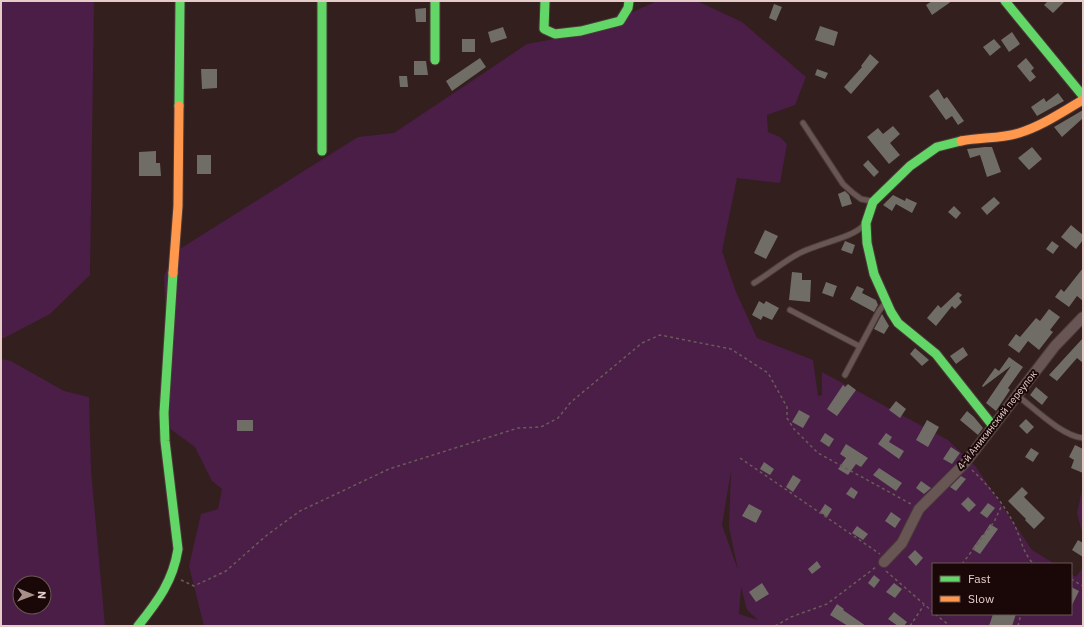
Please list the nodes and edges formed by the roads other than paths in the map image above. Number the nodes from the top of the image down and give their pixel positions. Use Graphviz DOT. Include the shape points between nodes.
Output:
graph roads {
  1 [pos="180,1"];
  2 [pos="322,1"];
  3 [pos="435,1"];
  4 [pos="545,1"];
  5 [pos="629,1"];
  6 [pos="1006,1"];
  7 [pos="435,60"];
  8 [pos="1083,96"];
  9 [pos="1083,100"];
  10 [pos="803,123"];
  11 [pos="322,151"];
  12 [pos="873,202"];
  13 [pos="866,223"];
  14 [pos="754,283"];
  15 [pos="886,302"];
  16 [pos="790,310"];
  17 [pos="1083,317"];
  18 [pos="859,346"];
  19 [pos="845,375"];
  20 [pos="1018,396"];
  21 [pos="993,426"];
  22 [pos="1083,438"];
  23 [pos="884,562"];
  24 [pos="138,626"];
  1 -- 24 [label="street" via="178,206 164,413 178,549 177,564 161,598"];
  2 -- 11 [label="street"];
  3 -- 7 [label="street"];
  4 -- 5 [label="street" via="544,29 555,34 581,31 620,21"];
  6 -- 8 [label="street"];
  9 -- 12 [label="street" via="1038,126 1019,133 971,139 936,147 910,166"];
  10 -- 12 [label="lane" via="844,184 861,199"];
  12 -- 13 [label="street"];
  13 -- 14 [label="lane" via="854,233 798,254"];
  13 -- 15 [label="street" via="867,243 874,274"];
  15 -- 18 [label="lane"];
  15 -- 21 [label="street" via="898,323 936,354"];
  16 -- 18 [label="lane"];
  17 -- 20 [label="street, 4-й Аникинский переулок" via="1055,346"];
  18 -- 19 [label="lane"];
  20 -- 21 [label="street, 4-й Аникинский переулок"];
  20 -- 22 [label="lane" via="1062,430"];
  21 -- 23 [label="street, 4-й Аникинский переулок" via="965,463 919,509 902,542"];
}
